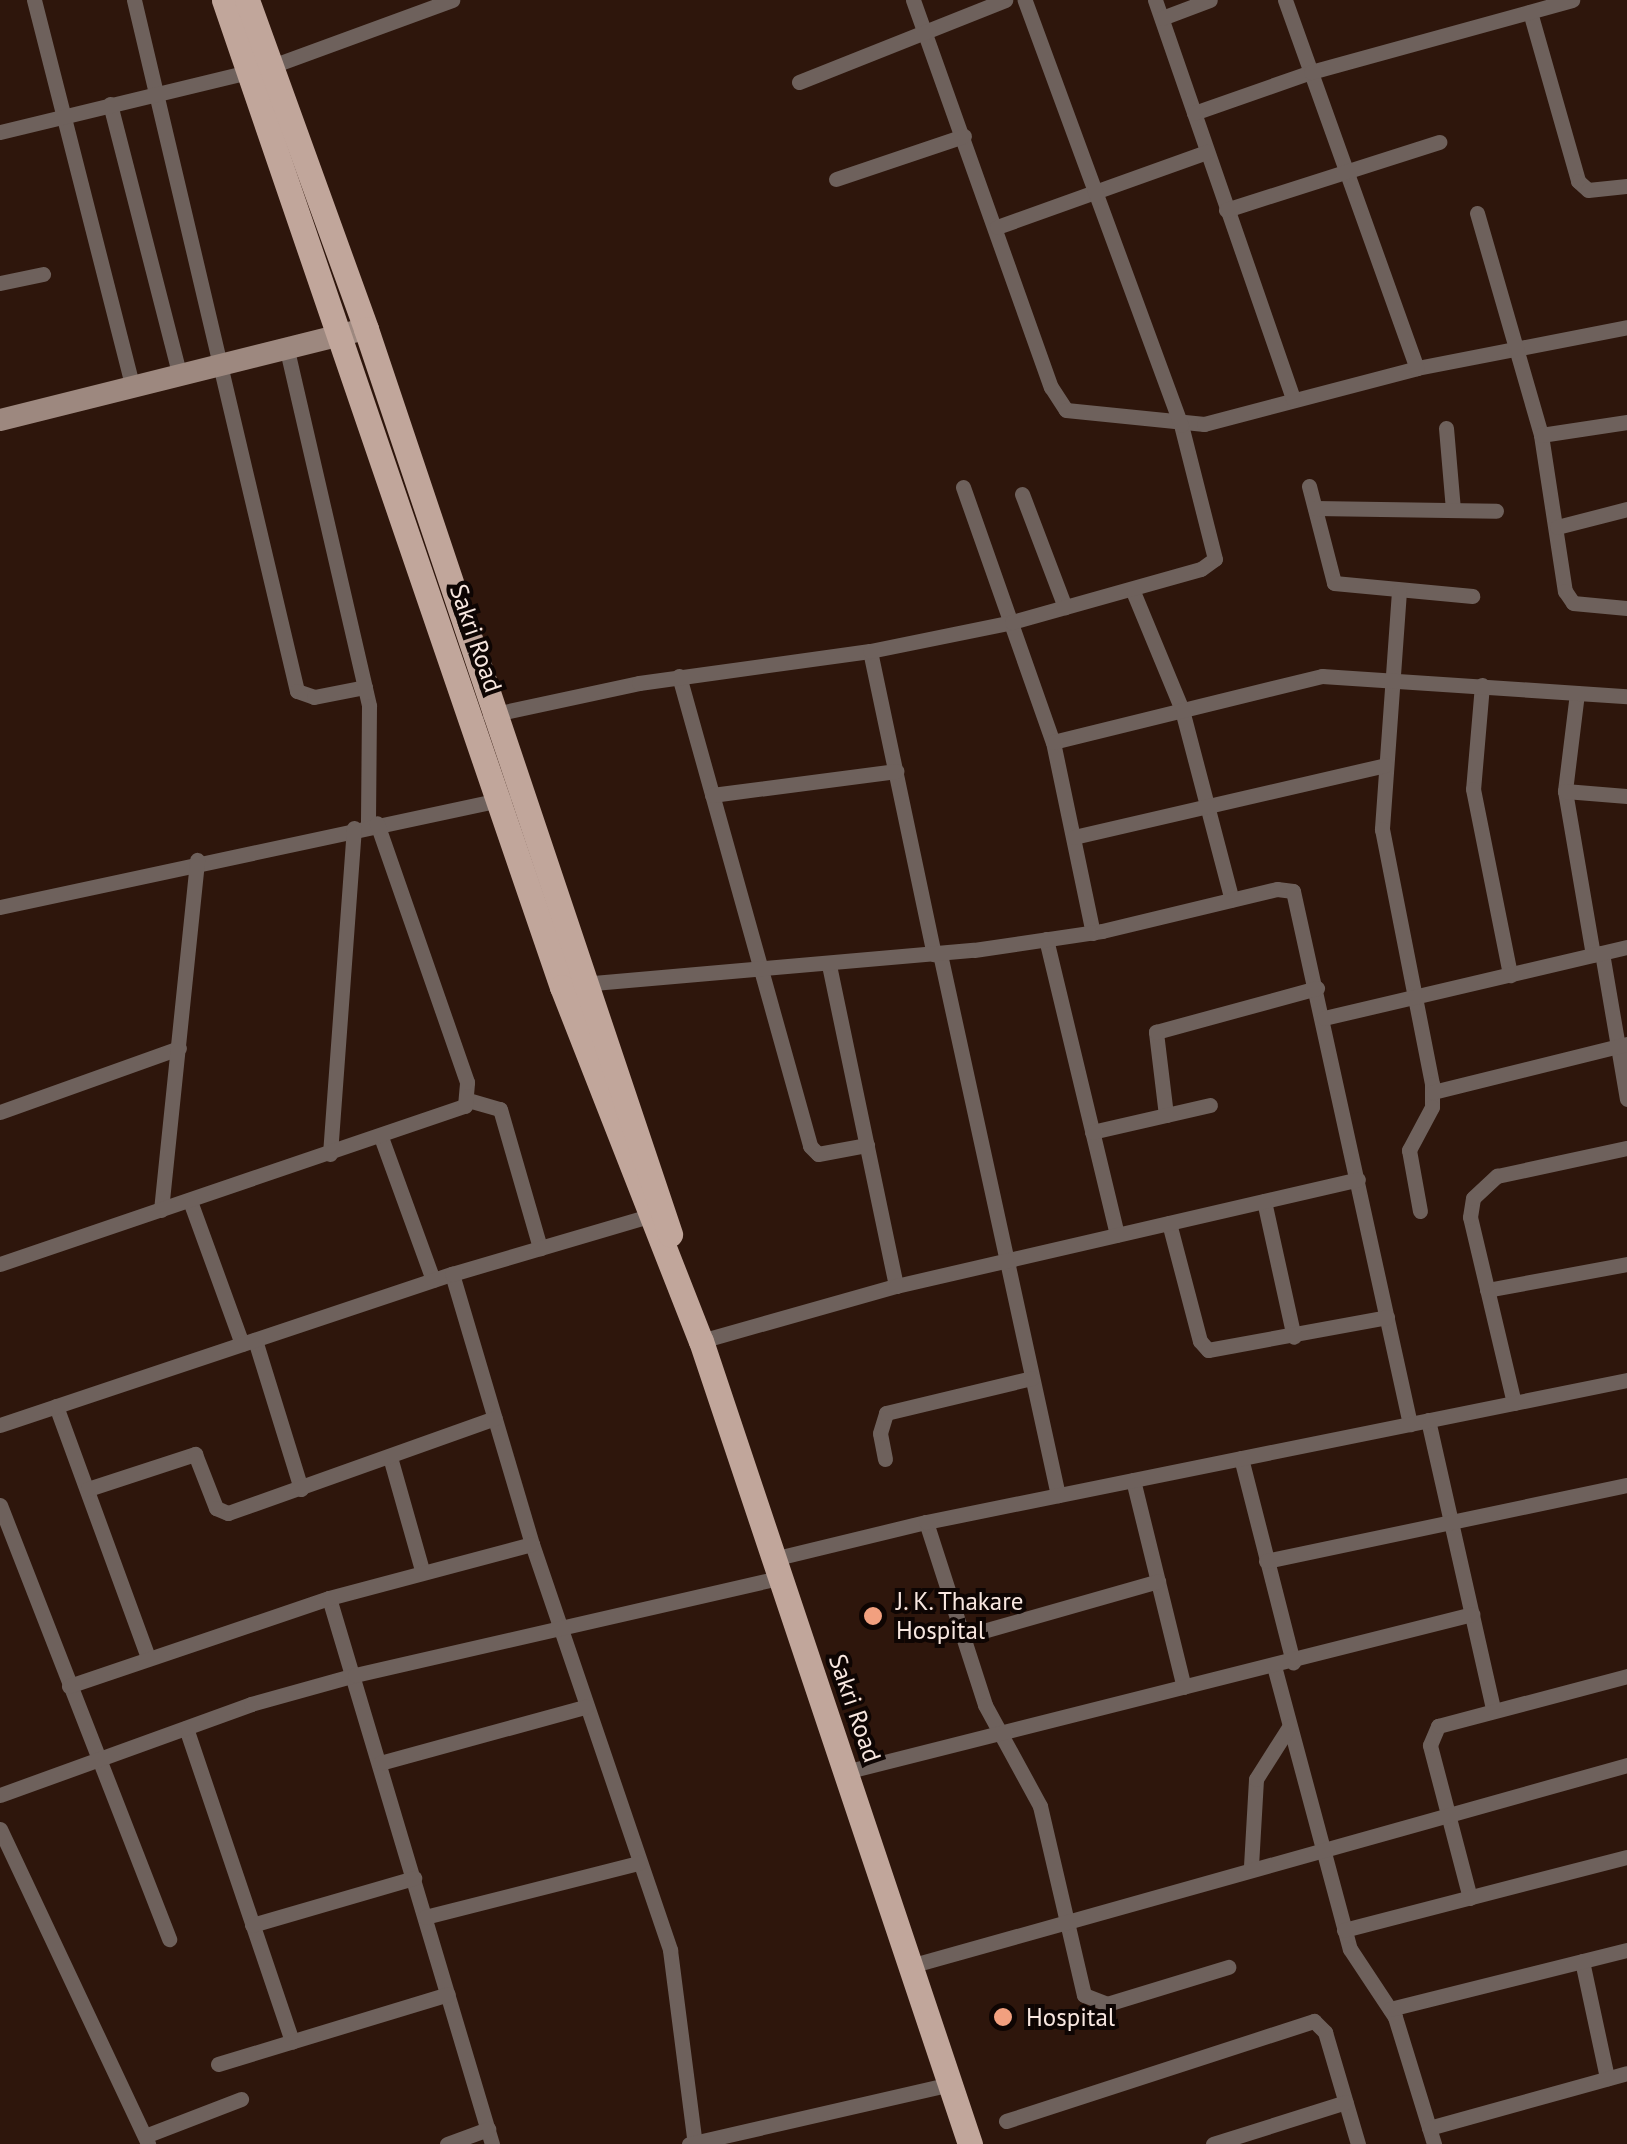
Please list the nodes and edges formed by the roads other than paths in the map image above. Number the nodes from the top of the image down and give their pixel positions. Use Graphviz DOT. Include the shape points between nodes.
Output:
graph roads {
  1 [pos="34,0"];
  2 [pos="134,0"];
  3 [pos="224,0"];
  4 [pos="247,0"];
  5 [pos="452,0"];
  6 [pos="913,0"];
  7 [pos="1005,0"];
  8 [pos="1025,0"];
  9 [pos="1155,0"];
  10 [pos="1210,0"];
  11 [pos="1286,0"];
  12 [pos="1572,0"];
  13 [pos="426,5"];
  14 [pos="1530,12"];
  15 [pos="1162,18"];
  16 [pos="926,29"];
  17 [pos="260,68"];
  18 [pos="1311,72"];
  19 [pos="799,82"];
  20 [pos="158,93"];
  21 [pos="110,104"];
  22 [pos="1194,113"];
  23 [pos="61,116"];
  24 [pos="0,132"];
  25 [pos="964,136"];
  26 [pos="1439,142"];
  27 [pos="1207,152"];
  28 [pos="1345,171"];
  29 [pos="836,179"];
  30 [pos="1627,186"];
  31 [pos="1096,194"];
  32 [pos="1226,210"];
  33 [pos="1478,213"];
  34 [pos="997,227"];
  35 [pos="43,274"];
  36 [pos="0,283"];
  37 [pos="1627,327"];
  38 [pos="366,329"];
  39 [pos="340,336"];
  40 [pos="1514,349"];
  41 [pos="287,350"];
  42 [pos="225,366"];
  43 [pos="1417,368"];
  44 [pos="180,376"];
  45 [pos="133,388"];
  46 [pos="1293,400"];
  47 [pos="0,420"];
  48 [pos="1627,422"];
  49 [pos="1182,425"];
  50 [pos="1446,428"];
  51 [pos="1541,435"];
  52 [pos="1309,486"];
  53 [pos="963,487"];
  54 [pos="1022,494"];
  55 [pos="1315,508"];
  56 [pos="1452,510"];
  57 [pos="1496,510"];
  58 [pos="1627,510"];
  59 [pos="1557,527"];
  60 [pos="1132,589"];
  61 [pos="1400,591"];
  62 [pos="1472,596"];
  63 [pos="1065,608"];
  64 [pos="1627,608"];
  65 [pos="1012,622"];
  66 [pos="870,651"];
  67 [pos="679,676"];
  68 [pos="1395,679"];
  69 [pos="1482,686"];
  70 [pos="366,687"];
  71 [pos="1577,693"];
  72 [pos="1627,696"];
  73 [pos="1182,710"];
  74 [pos="483,716"];
  75 [pos="1053,742"];
  76 [pos="1384,765"];
  77 [pos="896,770"];
  78 [pos="1565,790"];
  79 [pos="712,795"];
  80 [pos="1627,796"];
  81 [pos="511,798"];
  82 [pos="1208,809"];
  83 [pos="367,825"];
  84 [pos="1074,837"];
  85 [pos="197,860"];
  86 [pos="1232,900"];
  87 [pos="0,907"];
  88 [pos="1093,932"];
  89 [pos="1046,940"];
  90 [pos="1627,948"];
  91 [pos="937,954"];
  92 [pos="1598,954"];
  93 [pos="829,965"];
  94 [pos="759,970"];
  95 [pos="1510,975"];
  96 [pos="573,985"];
  97 [pos="1318,988"];
  98 [pos="1414,997"];
  99 [pos="1324,1018"];
  100 [pos="1622,1045"];
  101 [pos="179,1048"];
  102 [pos="1433,1092"];
  103 [pos="1627,1099"];
  104 [pos="468,1100"];
  105 [pos="1210,1106"];
  106 [pos="0,1112"];
  107 [pos="1166,1116"];
  108 [pos="1092,1132"];
  109 [pos="382,1137"];
  110 [pos="866,1145"];
  111 [pos="1627,1148"];
  112 [pos="330,1154"];
  113 [pos="1358,1179"];
  114 [pos="190,1200"];
  115 [pos="1264,1201"];
  116 [pos="162,1210"];
  117 [pos="1420,1211"];
  118 [pos="649,1216"];
  119 [pos="1169,1223"];
  120 [pos="1117,1235"];
  121 [pos="540,1248"];
  122 [pos="1006,1260"];
  123 [pos="0,1264"];
  124 [pos="1627,1264"];
  125 [pos="452,1274"];
  126 [pos="433,1280"];
  127 [pos="896,1286"];
  128 [pos="683,1290"];
  129 [pos="1487,1290"];
  130 [pos="1387,1317"];
  131 [pos="1294,1337"];
  132 [pos="701,1341"];
  133 [pos="249,1342"];
  134 [pos="1032,1378"];
  135 [pos="1627,1380"];
  136 [pos="1514,1403"];
  137 [pos="56,1406"];
  138 [pos="495,1418"];
  139 [pos="1428,1420"];
  140 [pos="1410,1424"];
  141 [pos="0,1425"];
  142 [pos="390,1456"];
  143 [pos="1241,1458"];
  144 [pos="885,1460"];
  145 [pos="1133,1480"];
  146 [pos="1627,1486"];
  147 [pos="88,1488"];
  148 [pos="301,1489"];
  149 [pos="1058,1495"];
  150 [pos="0,1505"];
  151 [pos="926,1522"];
  152 [pos="1452,1525"];
  153 [pos="532,1544"];
  154 [pos="1266,1561"];
  155 [pos="776,1568"];
  156 [pos="422,1570"];
  157 [pos="1158,1580"];
  158 [pos="328,1598"];
  159 [pos="1472,1614"];
  160 [pos="559,1625"];
  161 [pos="962,1637"];
  162 [pos="148,1658"];
  163 [pos="1293,1662"];
  164 [pos="1274,1666"];
  165 [pos="354,1674"];
  166 [pos="1627,1678"];
  167 [pos="69,1686"];
  168 [pos="1184,1687"];
  169 [pos="585,1707"];
  170 [pos="1493,1709"];
  171 [pos="1289,1727"];
  172 [pos="186,1728"];
  173 [pos="998,1730"];
  174 [pos="96,1760"];
  175 [pos="380,1763"];
  176 [pos="1627,1765"];
  177 [pos="844,1772"];
  178 [pos="0,1794"];
  179 [pos="1448,1812"];
  180 [pos="0,1829"];
  181 [pos="1320,1846"];
  182 [pos="1627,1857"];
  183 [pos="639,1863"];
  184 [pos="1251,1866"];
  185 [pos="414,1878"];
  186 [pos="1470,1898"];
  187 [pos="426,1917"];
  188 [pos="1068,1919"];
  189 [pos="252,1925"];
  190 [pos="1344,1930"];
  191 [pos="170,1939"];
  192 [pos="1627,1950"];
  193 [pos="1582,1961"];
  194 [pos="910,1966"];
  195 [pos="1228,1967"];
  196 [pos="448,1994"];
  197 [pos="1390,2009"];
  198 [pos="292,2042"];
  199 [pos="218,2064"];
  200 [pos="1627,2073"];
  201 [pos="1608,2078"];
  202 [pos="950,2084"];
  203 [pos="241,2099"];
  204 [pos="1346,2102"];
  205 [pos="1006,2121"];
  206 [pos="762,2127"];
  207 [pos="490,2136"];
  208 [pos="1431,2136"];
  209 [pos="147,2140"];
  210 [pos="448,2144"];
  211 [pos="693,2144"];
  212 [pos="769,2144"];
  213 [pos="970,2144"];
  214 [pos="1212,2144"];
  215 [pos="1358,2144"];
  1 -- 23 [label="street"];
  2 -- 20 [label="street"];
  3 -- 17 [label="main road, Sakri Road"];
  4 -- 17 [label="main road, Sakri Road"];
  5 -- 13 [label="street"];
  6 -- 16 [label="street"];
  7 -- 16 [label="street"];
  8 -- 31 [label="street"];
  9 -- 15 [label="street"];
  10 -- 15 [label="street"];
  11 -- 18 [label="street"];
  12 -- 14 [label="street"];
  13 -- 17 [label="street"];
  14 -- 18 [label="street"];
  14 -- 30 [label="street" via="1578,182 1588,190"];
  15 -- 22 [label="street"];
  16 -- 19 [label="street"];
  16 -- 25 [label="street"];
  17 -- 20 [label="street"];
  17 -- 38 [label="main road, Sakri Road"];
  17 -- 39 [label="main road, Sakri Road"];
  18 -- 22 [label="street"];
  18 -- 28 [label="street"];
  20 -- 21 [label="street"];
  20 -- 42 [label="street"];
  21 -- 23 [label="street"];
  21 -- 44 [label="street"];
  22 -- 27 [label="street"];
  23 -- 24 [label="street"];
  23 -- 45 [label="street"];
  25 -- 29 [label="street"];
  25 -- 34 [label="street"];
  26 -- 28 [label="street"];
  27 -- 31 [label="street"];
  27 -- 32 [label="street"];
  28 -- 32 [label="street"];
  28 -- 43 [label="street"];
  31 -- 34 [label="street"];
  31 -- 49 [label="street"];
  32 -- 46 [label="street"];
  33 -- 40 [label="street"];
  34 -- 49 [label="street" via="1060,404 1088,417"];
  35 -- 36 [label="street"];
  37 -- 40 [label="street"];
  38 -- 39 [label="street"];
  38 -- 74 [label="main road, Sakri Road"];
  39 -- 41 [label="street"];
  39 -- 74 [label="main road, Sakri Road"];
  40 -- 43 [label="street"];
  40 -- 51 [label="street"];
  41 -- 42 [label="street"];
  41 -- 70 [label="street"];
  42 -- 44 [label="street"];
  42 -- 70 [label="street" via="297,691 314,697"];
  43 -- 46 [label="street"];
  44 -- 45 [label="street"];
  45 -- 47 [label="street"];
  46 -- 49 [label="street"];
  48 -- 51 [label="street"];
  49 -- 60 [label="street" via="1215,559"];
  50 -- 56 [label="street"];
  51 -- 59 [label="street"];
  52 -- 55 [label="street"];
  53 -- 65 [label="street"];
  54 -- 63 [label="street"];
  55 -- 56 [label="street"];
  55 -- 61 [label="street" via="1334,583"];
  56 -- 57 [label="street"];
  58 -- 59 [label="street"];
  59 -- 64 [label="street" via="1568,598"];
  60 -- 63 [label="street"];
  60 -- 73 [label="street"];
  61 -- 62 [label="street"];
  61 -- 68 [label="street"];
  63 -- 65 [label="street"];
  65 -- 66 [label="street"];
  65 -- 75 [label="street"];
  66 -- 67 [label="street"];
  66 -- 77 [label="street"];
  67 -- 74 [label="street"];
  67 -- 79 [label="street"];
  68 -- 69 [label="street"];
  68 -- 73 [label="street" via="1322,676"];
  68 -- 76 [label="street"];
  69 -- 71 [label="street"];
  69 -- 95 [label="street" via="1473,789"];
  70 -- 83 [label="street" via="373,747"];
  71 -- 72 [label="street"];
  71 -- 78 [label="street"];
  73 -- 75 [label="street"];
  73 -- 82 [label="street"];
  74 -- 81 [label="main road, Sakri Road"];
  75 -- 84 [label="street"];
  76 -- 82 [label="street"];
  76 -- 98 [label="street" via="1382,829"];
  77 -- 79 [label="street"];
  77 -- 91 [label="street"];
  78 -- 80 [label="street"];
  78 -- 92 [label="street"];
  79 -- 94 [label="street"];
  81 -- 83 [label="street"];
  81 -- 96 [label="main road, Sakri Road"];
  82 -- 84 [label="street"];
  82 -- 86 [label="street"];
  83 -- 85 [label="street"];
  83 -- 104 [label="street"];
  83 -- 112 [label="street"];
  84 -- 88 [label="street"];
  85 -- 87 [label="street"];
  85 -- 101 [label="street"];
  86 -- 88 [label="street"];
  86 -- 97 [label="street" via="1293,891"];
  88 -- 89 [label="street"];
  89 -- 91 [label="street"];
  89 -- 108 [label="street"];
  90 -- 92 [label="street"];
  91 -- 93 [label="street"];
  91 -- 122 [label="street"];
  92 -- 95 [label="street"];
  92 -- 100 [label="street"];
  93 -- 94 [label="street"];
  93 -- 110 [label="street"];
  94 -- 96 [label="street"];
  94 -- 110 [label="street" via="810,1146 818,1154"];
  95 -- 98 [label="street"];
  96 -- 118 [label="main road, Sakri Road"];
  96 -- 128 [label="main road, Sakri Road" via="657,1183"];
  97 -- 99 [label="street"];
  97 -- 107 [label="street" via="1156,1032"];
  98 -- 99 [label="street"];
  98 -- 102 [label="street"];
  99 -- 113 [label="street"];
  100 -- 102 [label="street"];
  100 -- 103 [label="street"];
  101 -- 106 [label="street"];
  101 -- 116 [label="street"];
  102 -- 117 [label="street" via="1409,1150"];
  104 -- 109 [label="street" via="458,1111"];
  104 -- 121 [label="street" via="500,1109"];
  105 -- 107 [label="street"];
  107 -- 108 [label="street"];
  108 -- 120 [label="street"];
  109 -- 112 [label="street"];
  109 -- 126 [label="street"];
  110 -- 127 [label="street"];
  111 -- 129 [label="street" via="1483,1184 1470,1216"];
  112 -- 114 [label="street"];
  113 -- 115 [label="street"];
  113 -- 130 [label="street"];
  114 -- 116 [label="street"];
  114 -- 133 [label="street"];
  115 -- 119 [label="street"];
  115 -- 131 [label="street"];
  116 -- 123 [label="street"];
  118 -- 121 [label="street"];
  118 -- 128 [label="main road, Sakri Road"];
  119 -- 120 [label="street"];
  119 -- 131 [label="street" via="1200,1342 1208,1350"];
  120 -- 122 [label="street"];
  121 -- 125 [label="street"];
  122 -- 127 [label="street"];
  122 -- 134 [label="street"];
  124 -- 129 [label="street"];
  125 -- 126 [label="street"];
  125 -- 138 [label="street"];
  126 -- 133 [label="street"];
  127 -- 132 [label="street"];
  128 -- 132 [label="main road, Sakri Road"];
  129 -- 136 [label="street"];
  130 -- 131 [label="street"];
  130 -- 140 [label="street"];
  132 -- 155 [label="main road, Sakri Road"];
  133 -- 137 [label="street"];
  133 -- 148 [label="street"];
  134 -- 144 [label="street" via="886,1413 880,1433"];
  134 -- 149 [label="street"];
  135 -- 136 [label="street"];
  136 -- 139 [label="street"];
  137 -- 141 [label="street"];
  137 -- 147 [label="street"];
  138 -- 142 [label="street"];
  138 -- 153 [label="street"];
  139 -- 140 [label="street"];
  139 -- 152 [label="street"];
  140 -- 143 [label="street"];
  142 -- 148 [label="street"];
  142 -- 156 [label="street"];
  143 -- 145 [label="street"];
  143 -- 154 [label="street"];
  145 -- 149 [label="street"];
  145 -- 157 [label="street"];
  146 -- 152 [label="street"];
  147 -- 148 [label="street" via="187,1454 197,1458 220,1512"];
  147 -- 162 [label="street"];
  149 -- 151 [label="street"];
  150 -- 167 [label="street"];
  151 -- 155 [label="street"];
  151 -- 161 [label="street"];
  152 -- 154 [label="street"];
  152 -- 159 [label="street"];
  153 -- 156 [label="street"];
  153 -- 160 [label="street"];
  154 -- 163 [label="street"];
  155 -- 160 [label="street"];
  155 -- 177 [label="main road, Sakri Road"];
  156 -- 158 [label="street"];
  157 -- 161 [label="street"];
  157 -- 168 [label="street"];
  158 -- 162 [label="street"];
  158 -- 165 [label="street"];
  159 -- 163 [label="street"];
  159 -- 170 [label="street"];
  160 -- 165 [label="street"];
  160 -- 169 [label="street"];
  161 -- 173 [label="street"];
  162 -- 167 [label="street"];
  163 -- 164 [label="street"];
  164 -- 168 [label="street"];
  164 -- 171 [label="street"];
  165 -- 172 [label="street"];
  165 -- 175 [label="street"];
  166 -- 170 [label="street"];
  167 -- 174 [label="street"];
  168 -- 173 [label="street"];
  169 -- 175 [label="street"];
  169 -- 183 [label="street"];
  170 -- 179 [label="street" via="1446,1720 1431,1735"];
  171 -- 181 [label="street"];
  171 -- 184 [label="street" via="1256,1778"];
  172 -- 174 [label="street"];
  172 -- 189 [label="street"];
  173 -- 177 [label="street"];
  173 -- 188 [label="street" via="1034,1786"];
  174 -- 178 [label="street"];
  174 -- 191 [label="street"];
  175 -- 185 [label="street"];
  176 -- 179 [label="street"];
  177 -- 194 [label="main road, Sakri Road"];
  179 -- 181 [label="street"];
  179 -- 186 [label="street"];
  180 -- 209 [label="street"];
  181 -- 184 [label="street"];
  181 -- 190 [label="street"];
  182 -- 186 [label="street"];
  183 -- 187 [label="street"];
  183 -- 211 [label="street" via="675,1971"];
  184 -- 188 [label="street"];
  185 -- 187 [label="street"];
  185 -- 189 [label="street"];
  186 -- 190 [label="street"];
  187 -- 196 [label="street"];
  188 -- 194 [label="street"];
  188 -- 195 [label="street" via="1081,1987 1098,2005"];
  189 -- 198 [label="street"];
  190 -- 197 [label="street" via="1359,1971"];
  192 -- 193 [label="street"];
  193 -- 197 [label="street"];
  193 -- 201 [label="street"];
  194 -- 202 [label="main road, Sakri Road"];
  196 -- 198 [label="street"];
  196 -- 207 [label="street"];
  197 -- 208 [label="street"];
  198 -- 199 [label="street"];
  200 -- 201 [label="street"];
  201 -- 208 [label="street"];
  202 -- 206 [label="street"];
  202 -- 213 [label="main road, Sakri Road"];
  203 -- 209 [label="street"];
  204 -- 205 [label="street" via="1325,2032 1314,2020"];
  204 -- 214 [label="street"];
  204 -- 215 [label="street"];
  206 -- 211 [label="street"];
  206 -- 212 [label="street"];
  207 -- 210 [label="street"];
}
